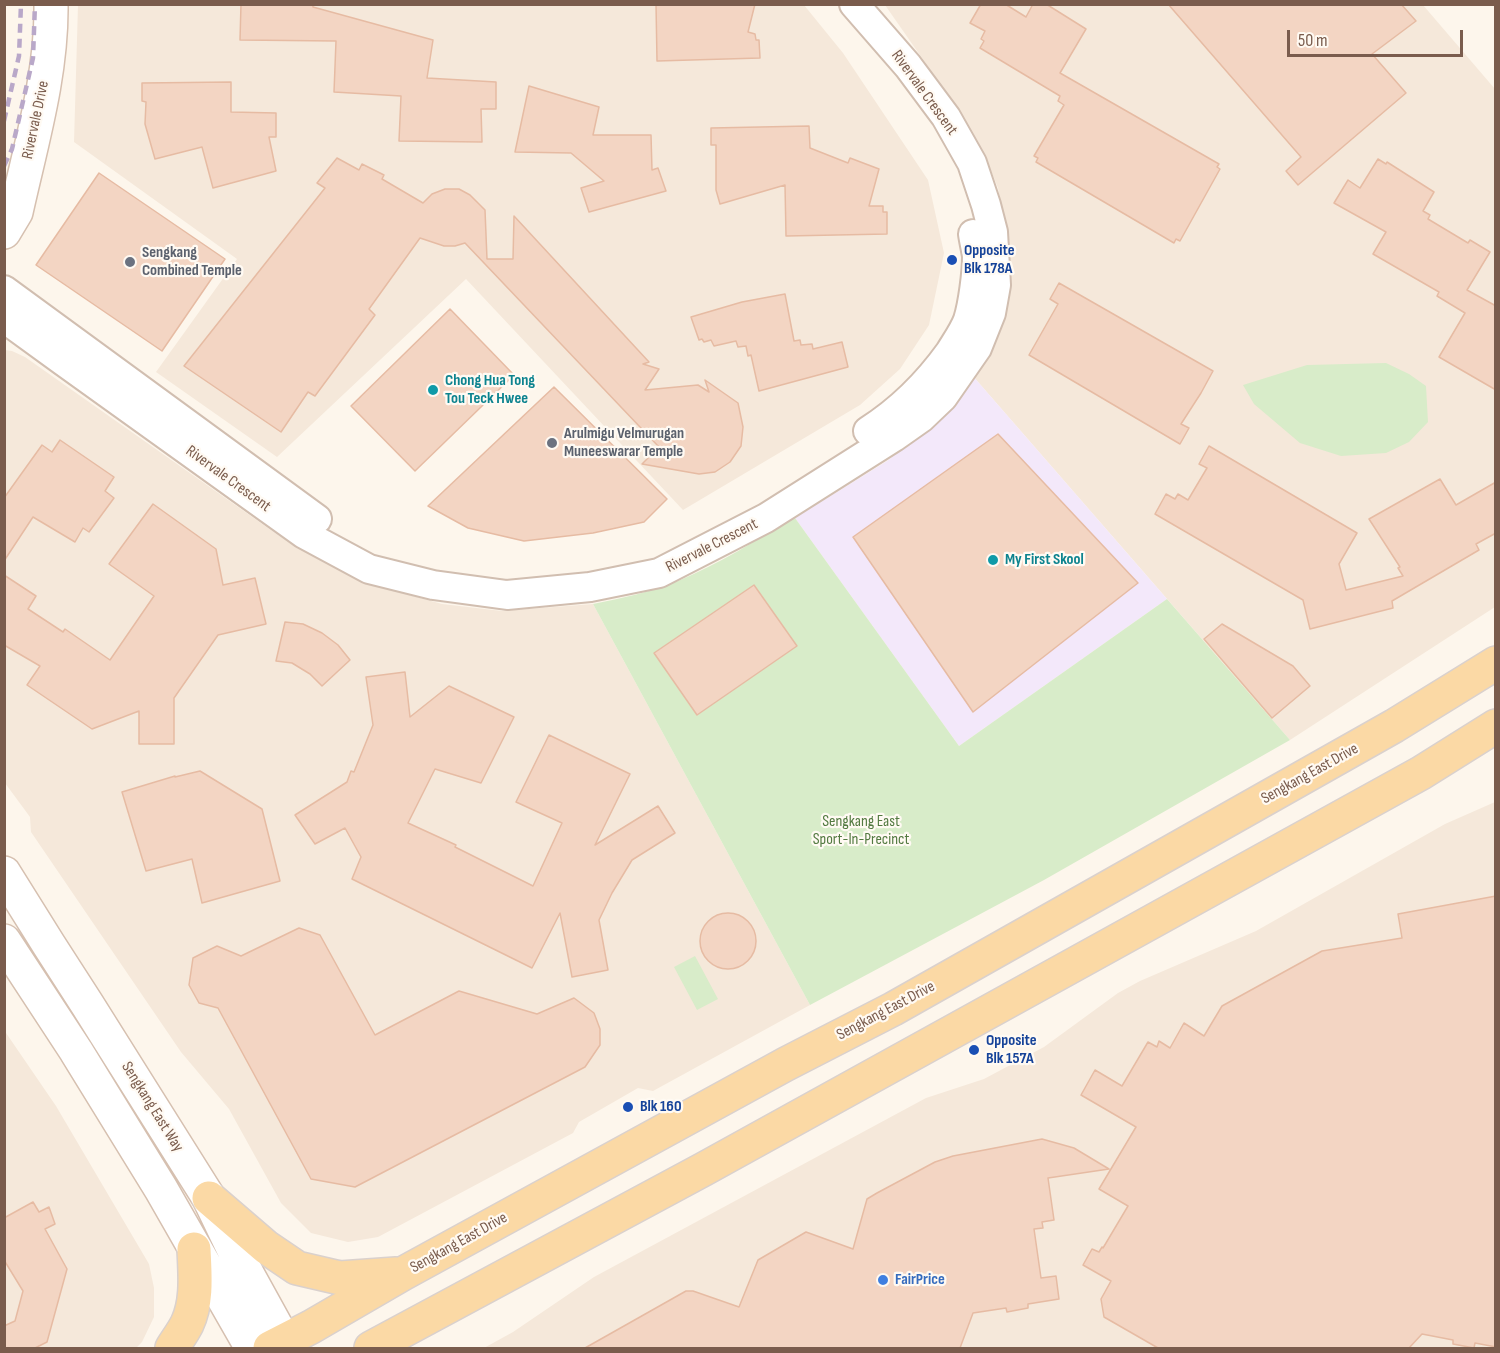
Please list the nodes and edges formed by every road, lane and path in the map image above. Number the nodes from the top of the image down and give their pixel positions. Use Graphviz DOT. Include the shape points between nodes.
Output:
graph roads {
  1 [pos="51,4"];
  2 [pos="834,4"];
  3 [pos="854,4"];
  4 [pos="4,232"];
  5 [pos="4,290"];
  6 [pos="4,318"];
  7 [pos="294,514"];
  8 [pos="475,582"];
  9 [pos="1496,663"];
  10 [pos="1496,726"];
  11 [pos="4,873"];
  12 [pos="4,941"];
  13 [pos="209,1198"];
  14 [pos="194,1249"];
  15 [pos="404,1273"];
  16 [pos="435,1314"];
  17 [pos="281,1346"];
  18 [pos="172,1348"];
  19 [pos="252,1348"];
  20 [pos="371,1348"];
  21 [pos="402,1348"];
  1 -- 4 [label="main road, Rivervale Drive" via="47,73 16,212"];
  2 -- 8 [label="street, Rivervale Crescent" via="923,114 954,171 970,213 977,257 968,321 957,342 917,393 889,418 755,504 652,555 579,572"];
  3 -- 8 [label="street, Rivervale Crescent" via="946,117 972,163 993,232 996,285 991,313 977,348 943,397 921,418 766,518 659,573 590,587 507,595"];
  5 -- 7 [label="street, Rivervale Crescent"];
  6 -- 7 [label="street, Rivervale Crescent"];
  7 -- 8 [label="street, Rivervale Crescent" via="304,534 369,569 433,585"];
  9 -- 15 [label="main road, Sengkang East Drive" via="1394,726 904,1003"];
  10 -- 16 [label="main road" via="1421,773"];
  11 -- 13 [label="main road, Sengkang East Way"];
  12 -- 14 [label="main road" via="117,1117"];
  13 -- 15 [label="main road" via="297,1268 340,1278"];
  13 -- 17 [label="main road, Sengkang East Way"];
  14 -- 18 [label="main road" via="194,1301 188,1322"];
  14 -- 19 [label="main road"];
  15 -- 17 [label="main road, Sengkang East Drive"];
  16 -- 20 [label="main road"];
  16 -- 21 [label="main road"];
}
